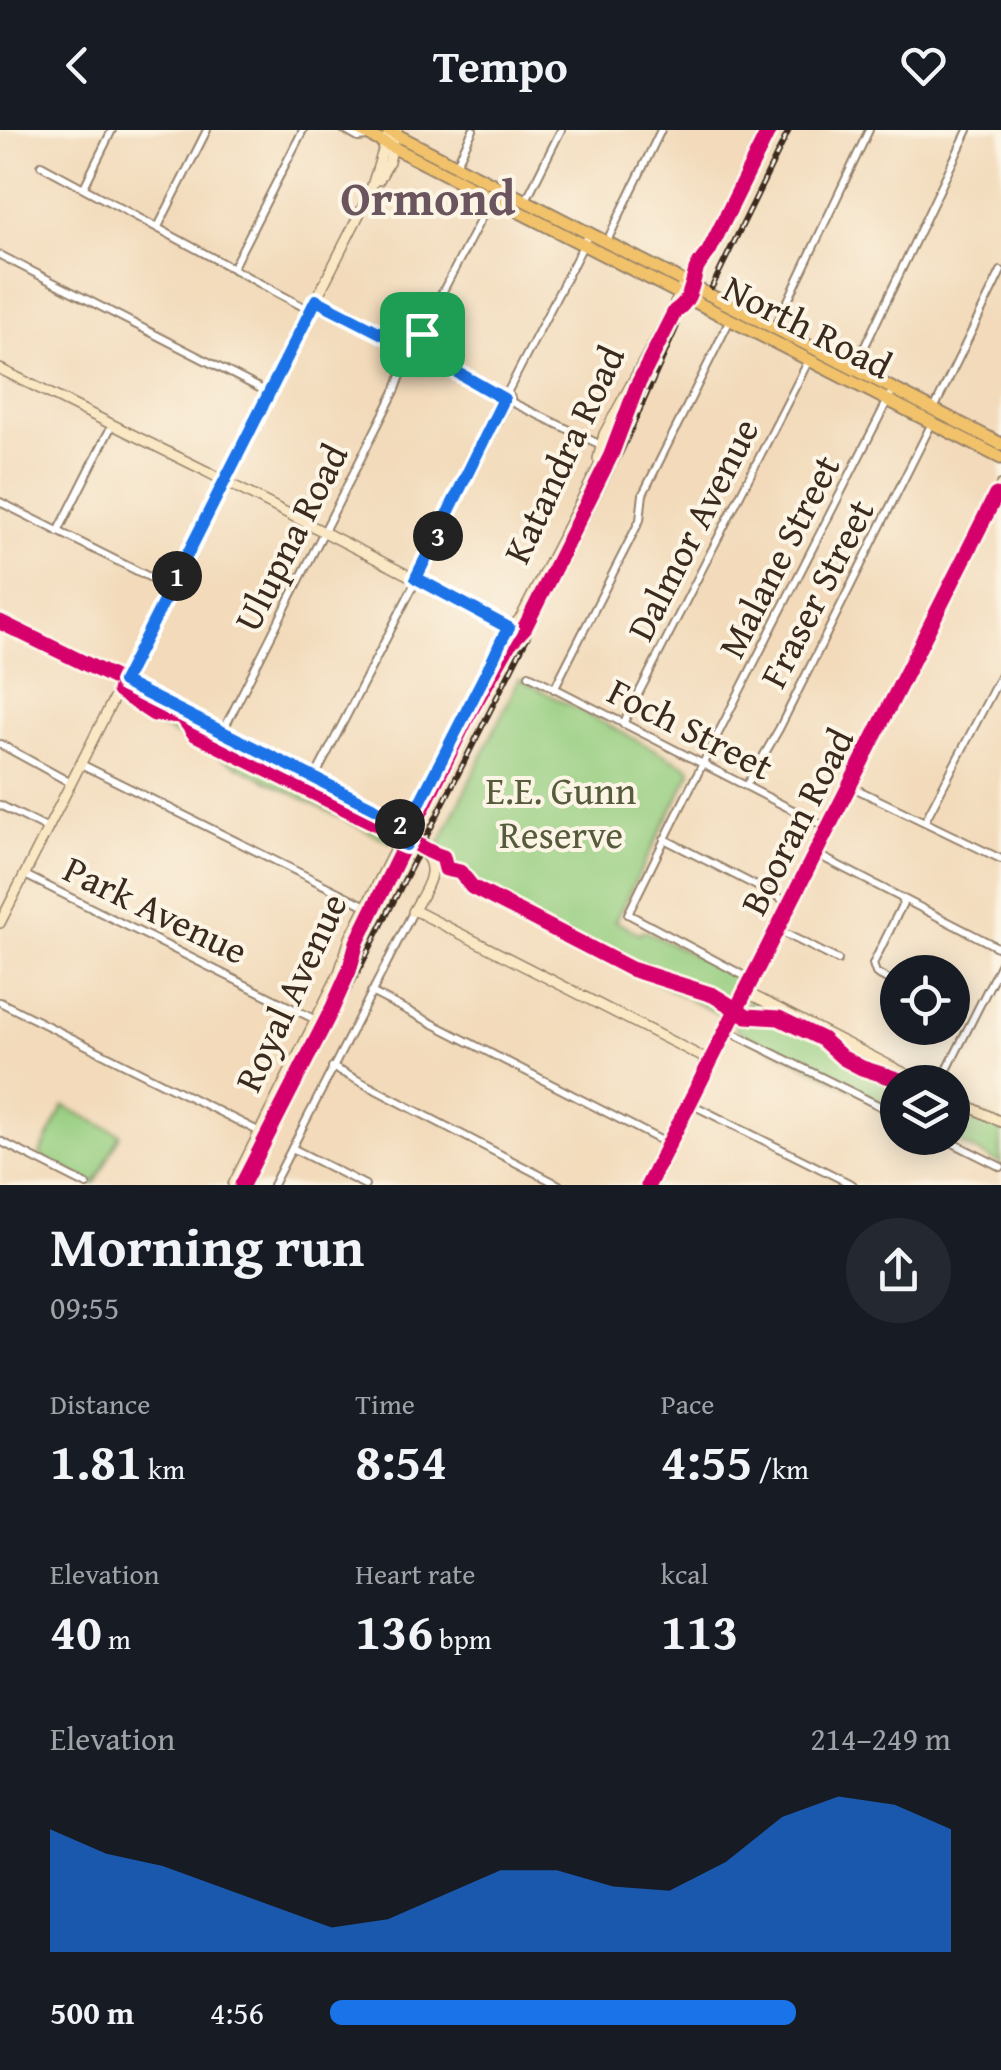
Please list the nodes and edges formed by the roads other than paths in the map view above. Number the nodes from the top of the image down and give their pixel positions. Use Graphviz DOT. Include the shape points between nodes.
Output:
graph roads {
  1 [pos="112,130"];
  2 [pos="207,130"];
  3 [pos="303,130"];
  4 [pos="344,130"];
  5 [pos="359,130"];
  6 [pos="473,130"];
  7 [pos="561,130"];
  8 [pos="661,130"];
  9 [pos="763,130"];
  10 [pos="869,130"];
  11 [pos="968,130"];
  12 [pos="389,136"];
  13 [pos="425,157"];
  14 [pos="41,165"];
  15 [pos="456,165"];
  16 [pos="84,187"];
  17 [pos="495,192"];
  18 [pos="525,202"];
  19 [pos="158,227"];
  20 [pos="586,239"];
  21 [pos="606,242"];
  22 [pos="0,255"];
  23 [pos="233,268"];
  24 [pos="1001,271"];
  25 [pos="681,288"];
  26 [pos="313,306"];
  27 [pos="730,320"];
  28 [pos="772,334"];
  29 [pos="415,350"];
  30 [pos="809,360"];
  31 [pos="0,369"];
  32 [pos="854,370"];
  33 [pos="270,391"];
  34 [pos="890,395"];
  35 [pos="507,398"];
  36 [pos="932,417"];
  37 [pos="112,425"];
  38 [pos="980,441"];
  39 [pos="1001,444"];
  40 [pos="604,446"];
  41 [pos="1001,458"];
  42 [pos="225,481"];
  43 [pos="1001,485"];
  44 [pos="0,502"];
  45 [pos="323,531"];
  46 [pos="58,532"];
  47 [pos="416,578"];
  48 [pos="170,588"];
  49 [pos="0,622"];
  50 [pos="512,627"];
  51 [pos="1001,674"];
  52 [pos="529,676"];
  53 [pos="123,682"];
  54 [pos="554,689"];
  55 [pos="623,724"];
  56 [pos="222,731"];
  57 [pos="0,744"];
  58 [pos="81,764"];
  59 [pos="702,764"];
  60 [pos="315,778"];
  61 [pos="72,781"];
  62 [pos="851,784"];
  63 [pos="746,786"];
  64 [pos="0,805"];
  65 [pos="928,822"];
  66 [pos="408,826"];
  67 [pos="829,828"];
  68 [pos="48,829"];
  69 [pos="664,839"];
  70 [pos="398,844"];
  71 [pos="815,856"];
  72 [pos="1001,859"];
  73 [pos="24,875"];
  74 [pos="904,901"];
  75 [pos="791,903"];
  76 [pos="4,904"];
  77 [pos="366,906"];
  78 [pos="413,912"];
  79 [pos="0,923"];
  80 [pos="778,930"];
  81 [pos="1001,950"];
  82 [pos="838,960"];
  83 [pos="1001,963"];
  84 [pos="880,976"];
  85 [pos="752,980"];
  86 [pos="372,992"];
  87 [pos="745,993"];
  88 [pos="0,1002"];
  89 [pos="316,1020"];
  90 [pos="727,1029"];
  91 [pos="710,1060"];
  92 [pos="888,1065"];
  93 [pos="950,1065"];
  94 [pos="331,1070"];
  95 [pos="690,1101"];
  96 [pos="880,1105"];
  97 [pos="970,1107"];
  98 [pos="1001,1122"];
  99 [pos="260,1132"];
  100 [pos="0,1142"];
  101 [pos="669,1143"];
  102 [pos="292,1148"];
  103 [pos="970,1152"];
  104 [pos="1001,1167"];
  105 [pos="88,1185"];
  106 [pos="233,1185"];
  107 [pos="273,1185"];
  108 [pos="365,1185"];
  109 [pos="558,1185"];
  110 [pos="649,1185"];
  111 [pos="854,1185"];
  1 -- 16 [label="street"];
  2 -- 19 [label="street"];
  3 -- 23 [label="street"];
  4 -- 12 [label="street, North Road" via="358,138"];
  5 -- 12 [label="highway, North Road"];
  6 -- 15 [label="street"];
  7 -- 18 [label="street"];
  8 -- 21 [label="street"];
  9 -- 25 [label="street"];
  10 -- 28 [label="street"];
  11 -- 32 [label="street"];
  12 -- 13 [label="highway, North Road"];
  12 -- 26 [label="street" via="369,195"];
  13 -- 15 [label="highway, North Road"];
  13 -- 17 [label="highway, North Road"];
  14 -- 16 [label="street"];
  15 -- 17 [label="highway, North Road"];
  16 -- 19 [label="street"];
  17 -- 18 [label="highway, North Road"];
  17 -- 20 [label="highway, North Road"];
  17 -- 29 [label="street, Ulupna Road"];
  18 -- 20 [label="highway, North Road"];
  19 -- 23 [label="street"];
  20 -- 21 [label="highway, North Road"];
  20 -- 25 [label="highway, North Road"];
  20 -- 35 [label="street"];
  21 -- 25 [label="highway, North Road"];
  22 -- 33 [label="street"];
  23 -- 26 [label="street"];
  24 -- 36 [label="street, Fraser Street"];
  25 -- 27 [label="highway, North Road"];
  25 -- 28 [label="highway, North Road"];
  25 -- 40 [label="street, Katandra Road"];
  26 -- 29 [label="street"];
  26 -- 33 [label="street"];
  27 -- 28 [label="highway, North Road"];
  27 -- 54 [label="street"];
  28 -- 30 [label="highway, North Road"];
  28 -- 32 [label="highway, North Road"];
  29 -- 35 [label="street"];
  29 -- 45 [label="street, Ulupna Road"];
  30 -- 34 [label="highway, North Road"];
  30 -- 55 [label="street, Dalmor Avenue"];
  31 -- 37 [label="street"];
  32 -- 34 [label="highway, North Road"];
  33 -- 42 [label="street"];
  34 -- 36 [label="highway, North Road"];
  34 -- 59 [label="street, Malane Street"];
  35 -- 40 [label="street"];
  35 -- 47 [label="street"];
  36 -- 38 [label="highway, North Road"];
  36 -- 63 [label="street, Fraser Street"];
  37 -- 42 [label="street"];
  37 -- 46 [label="street"];
  38 -- 39 [label="highway, North Road"];
  38 -- 41 [label="highway, North Road"];
  40 -- 50 [label="street, Katandra Road"];
  42 -- 45 [label="street"];
  42 -- 48 [label="street"];
  43 -- 62 [label="street, Booran Road"];
  44 -- 46 [label="street"];
  45 -- 47 [label="street"];
  45 -- 56 [label="street, Ulupna Road"];
  46 -- 48 [label="street"];
  47 -- 50 [label="street"];
  47 -- 60 [label="street"];
  48 -- 53 [label="street"];
  49 -- 53 [label="street"];
  50 -- 66 [label="street, Katandra Road"];
  51 -- 65 [label="street"];
  52 -- 54 [label="street, Foch Street"];
  53 -- 56 [label="street"];
  53 -- 58 [label="street"];
  54 -- 55 [label="street, Foch Street"];
  55 -- 59 [label="street, Foch Street"];
  56 -- 60 [label="street"];
  57 -- 61 [label="street"];
  58 -- 61 [label="street"];
  58 -- 77 [label="street"];
  59 -- 63 [label="street, Foch Street"];
  59 -- 69 [label="street, Malane Street"];
  60 -- 66 [label="street"];
  61 -- 68 [label="street"];
  62 -- 65 [label="street"];
  62 -- 67 [label="street, Booran Road"];
  63 -- 67 [label="street, Foch Street"];
  64 -- 68 [label="street"];
  65 -- 72 [label="street"];
  66 -- 70 [label="street, Royal Avenue"];
  67 -- 71 [label="street, Booran Road"];
  68 -- 73 [label="street"];
  69 -- 75 [label="street"];
  69 -- 85 [label="street, Malane Street" via="628,916"];
  70 -- 77 [label="street, Royal Avenue"];
  70 -- 78 [label="street" via="428,865 430,879"];
  71 -- 74 [label="street"];
  71 -- 75 [label="street, Booran Road"];
  73 -- 76 [label="street"];
  73 -- 89 [label="street, Park Avenue"];
  74 -- 81 [label="street"];
  74 -- 84 [label="street" via="873,966"];
  75 -- 80 [label="street, Booran Road"];
  76 -- 79 [label="street"];
  77 -- 89 [label="street, Royal Avenue"];
  78 -- 86 [label="street"];
  78 -- 91 [label="street"];
  80 -- 82 [label="street"];
  80 -- 85 [label="street, Booran Road"];
  83 -- 93 [label="street"];
  85 -- 87 [label="street, Booran Road"];
  86 -- 94 [label="street"];
  86 -- 101 [label="street"];
  87 -- 90 [label="street, Booran Road"];
  87 -- 92 [label="street"];
  88 -- 99 [label="street"];
  89 -- 99 [label="street, Royal Avenue"];
  90 -- 91 [label="street, Booran Road"];
  90 -- 96 [label="street"];
  91 -- 95 [label="street, Booran Road"];
  94 -- 102 [label="street"];
  94 -- 109 [label="street"];
  95 -- 101 [label="street, Booran Road"];
  95 -- 111 [label="street"];
  97 -- 98 [label="street"];
  99 -- 106 [label="street, Royal Avenue"];
  100 -- 105 [label="street"];
  101 -- 110 [label="street, Booran Road"];
  102 -- 107 [label="street"];
  102 -- 108 [label="street"];
  103 -- 104 [label="street"];
}
